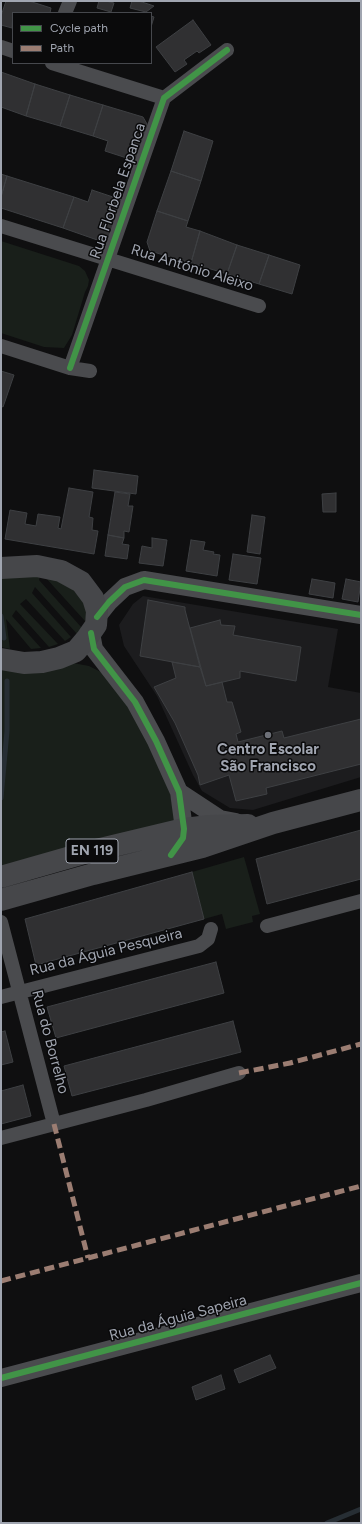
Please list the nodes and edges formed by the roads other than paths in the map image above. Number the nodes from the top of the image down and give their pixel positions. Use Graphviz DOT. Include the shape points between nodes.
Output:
graph roads {
  1 [pos="70,1"];
  2 [pos="65,12"];
  3 [pos="1,47"];
  4 [pos="227,50"];
  5 [pos="12,51"];
  6 [pos="55,64"];
  7 [pos="164,98"];
  8 [pos="1,226"];
  9 [pos="108,259"];
  10 [pos="259,306"];
  11 [pos="1,346"];
  12 [pos="70,368"];
  13 [pos="90,371"];
  14 [pos="1,568"];
  15 [pos="361,615"];
  16 [pos="94,625"];
  17 [pos="1,659"];
  18 [pos="179,792"];
  19 [pos="361,800"];
  20 [pos="273,823"];
  21 [pos="250,825"];
  22 [pos="184,829"];
  23 [pos="171,855"];
  24 [pos="54,863"];
  25 [pos="1,877"];
  26 [pos="1,894"];
  27 [pos="1,900"];
  28 [pos="361,901"];
  29 [pos="1,922"];
  30 [pos="267,926"];
  31 [pos="211,929"];
  32 [pos="19,992"];
  33 [pos="1,997"];
  34 [pos="240,1073"];
  35 [pos="54,1124"];
  36 [pos="1,1138"];
  37 [pos="361,1283"];
  38 [pos="1,1378"];
  1 -- 2 [label="street"];
  3 -- 5 [label="street"];
  4 -- 7 [label="street"];
  6 -- 7 [label="street"];
  7 -- 9 [label="street, Rua Florbela Espanca"];
  8 -- 9 [label="street, Rua António Aleixo"];
  9 -- 10 [label="street, Rua António Aleixo"];
  9 -- 12 [label="street, Rua Florbela Espanca"];
  11 -- 12 [label="street"];
  12 -- 13 [label="street"];
  14 -- 16 [label="main road" via="37,566 61,571 81,582 93,598 97,611"];
  15 -- 16 [label="street" via="144,580 125,587 109,602"];
  16 -- 17 [label="main road" via="76,651 60,658 42,662"];
  16 -- 18 [label="street" via="94,649 135,702"];
  18 -- 21 [label="street" via="220,819"];
  18 -- 22 [label="street"];
  19 -- 20 [label="main road, EN 119"];
  20 -- 21 [label="main road, EN 119"];
  20 -- 23 [label="main road, EN 119"];
  21 -- 22 [label="main road, EN 119"];
  22 -- 23 [label="street" via="183,838"];
  22 -- 24 [label="main road, EN 119" via="88,852"];
  23 -- 27 [label="main road, EN 119"];
  24 -- 25 [label="main road, EN 119"];
  24 -- 26 [label="street" via="13,882"];
  28 -- 30 [label="street"];
  29 -- 32 [label="street, Rua do Borrelho"];
  31 -- 32 [label="street, Rua da Águia Pesqueira" via="208,939 199,946"];
  32 -- 33 [label="street, Rua da Águia Pesqueira"];
  32 -- 35 [label="street, Rua do Borrelho"];
  34 -- 35 [label="street"];
  35 -- 36 [label="street"];
  37 -- 38 [label="street, Rua da Águia Sapeira"];
}
